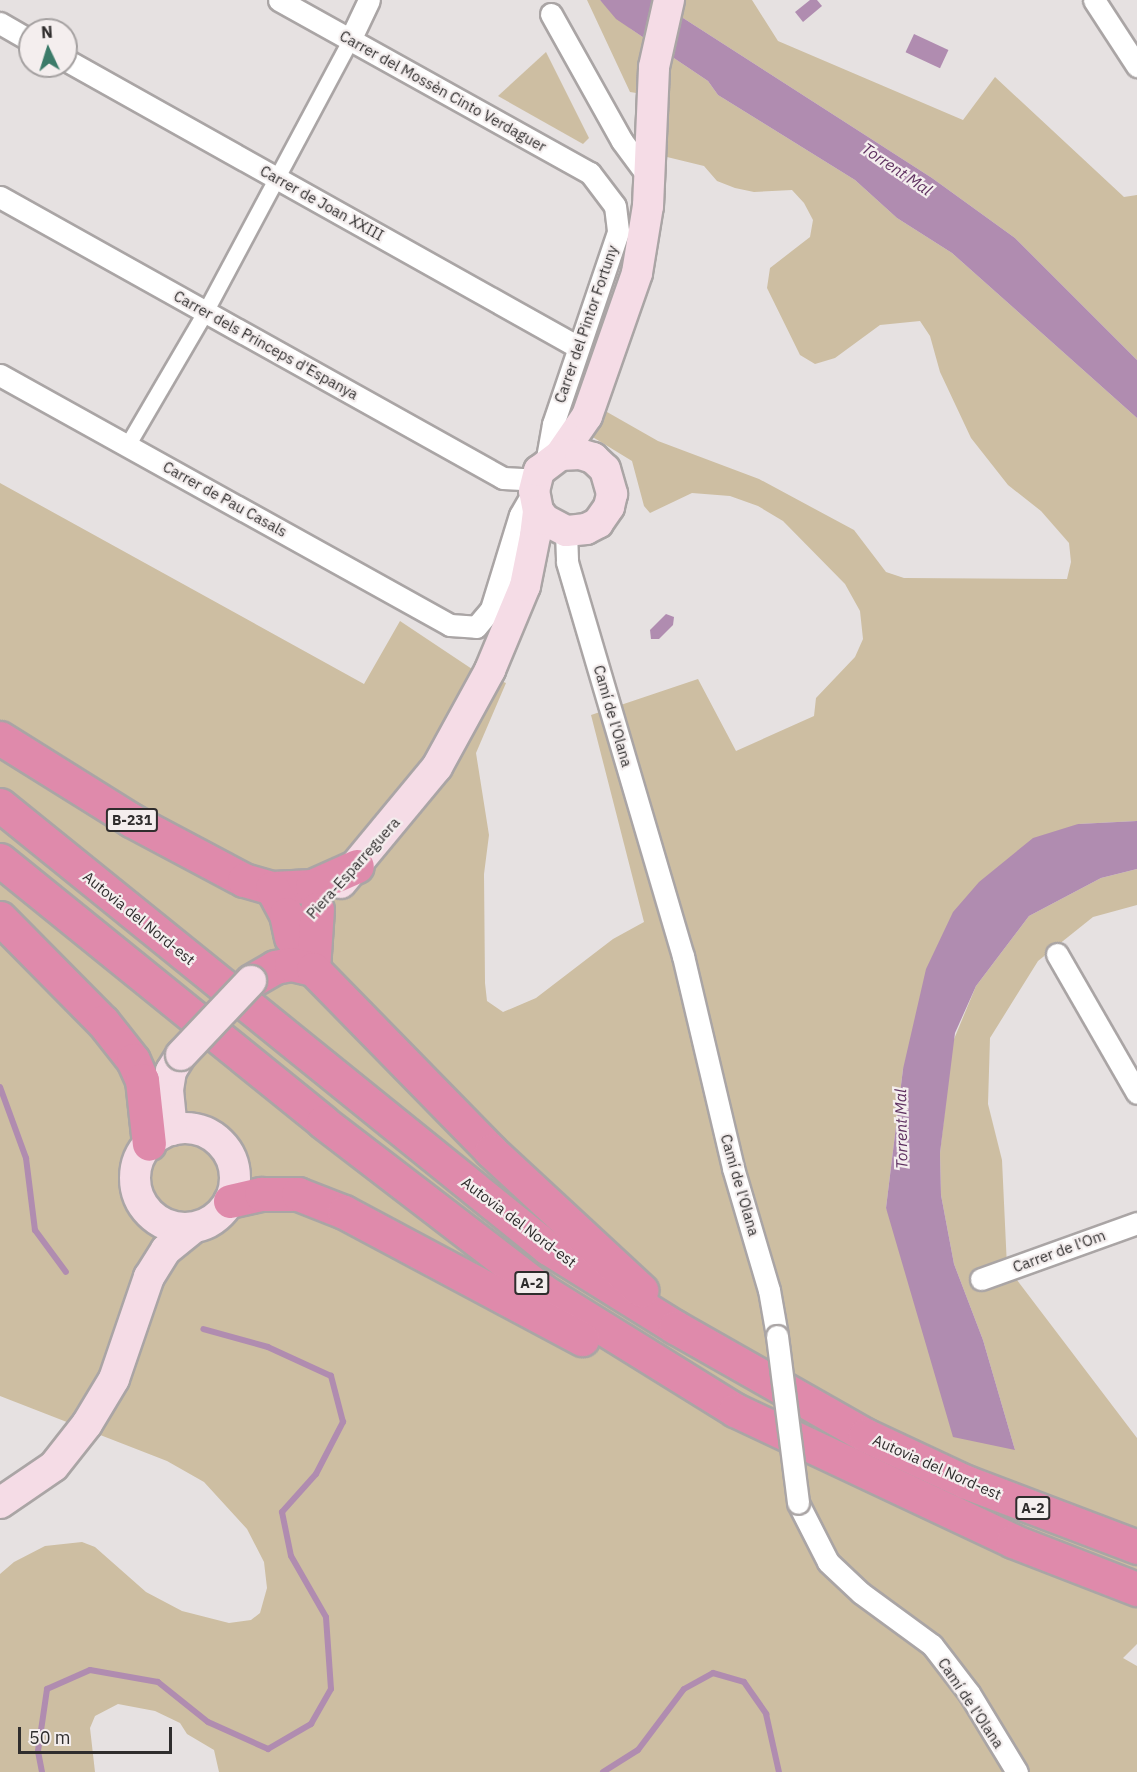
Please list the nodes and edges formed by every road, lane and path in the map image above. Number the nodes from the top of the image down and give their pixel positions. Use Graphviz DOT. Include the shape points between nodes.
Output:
graph roads {
  1 [pos="279,0"];
  2 [pos="369,0"];
  3 [pos="669,0"];
  4 [pos="1094,0"];
  5 [pos="551,14"];
  6 [pos="0,23"];
  7 [pos="18,33"];
  8 [pos="350,40"];
  9 [pos="1137,66"];
  10 [pos="78,67"];
  11 [pos="278,177"];
  12 [pos="650,179"];
  13 [pos="604,187"];
  14 [pos="0,197"];
  15 [pos="205,312"];
  16 [pos="578,347"];
  17 [pos="0,375"];
  18 [pos="587,416"];
  19 [pos="128,444"];
  20 [pos="593,458"];
  21 [pos="543,480"];
  22 [pos="565,531"];
  23 [pos="525,586"];
  24 [pos="450,625"];
  25 [pos="0,738"];
  26 [pos="0,805"];
  27 [pos="0,860"];
  28 [pos="357,866"];
  29 [pos="272,888"];
  30 [pos="317,909"];
  31 [pos="0,918"];
  32 [pos="291,937"];
  33 [pos="1058,954"];
  34 [pos="313,969"];
  35 [pos="259,972"];
  36 [pos="1137,1093"];
  37 [pos="160,1137"];
  38 [pos="230,1201"];
  39 [pos="145,1209"];
  40 [pos="1137,1223"];
  41 [pos="193,1228"];
  42 [pos="149,1277"];
  43 [pos="981,1279"];
  44 [pos="675,1327"];
  45 [pos="735,1410"];
  46 [pos="0,1503"];
  47 [pos="1137,1546"];
  48 [pos="1137,1589"];
  49 [pos="1017,1772"];
  1 -- 8 [label="street, Carrer del Mossèn Cinto Verdaguer"];
  2 -- 8 [label="street"];
  3 -- 12 [label="main road, B-231" via="657,46"];
  4 -- 9 [label="street"];
  5 -- 12 [label="street" via="622,141"];
  6 -- 7 [label="street"];
  8 -- 11 [label="street"];
  8 -- 13 [label="street, Carrer del Mossèn Cinto Verdaguer" via="590,173"];
  10 -- 11 [label="street, Carrer de Joan XXIII"];
  11 -- 15 [label="street"];
  11 -- 16 [label="street, Carrer de Joan XXIII"];
  12 -- 18 [label="main road, B-231" via="637,273"];
  13 -- 16 [label="street, Carrer del Pintor Fortuny" via="615,206 618,232"];
  14 -- 15 [label="street, Carrer dels Princeps d'Espanya"];
  15 -- 19 [label="street"];
  15 -- 21 [label="street, Carrer dels Princeps d'Espanya" via="503,478"];
  16 -- 21 [label="street, Carrer del Pintor Fortuny" via="553,424"];
  17 -- 19 [label="street, Carrer de Pau Casals"];
  18 -- 20 [label="main road, B-231"];
  18 -- 21 [label="main road, Piera-Esparreguera / B-231"];
  19 -- 24 [label="street, Carrer de Pau Casals"];
  20 -- 21 [label="main road" via="579,454"];
  20 -- 22 [label="main road, B-231" via="611,482 609,507 598,523 586,529"];
  21 -- 22 [label="main road" via="545,520"];
  21 -- 23 [label="main road, Piera-Esparreguera / B-231"];
  21 -- 24 [label="street, Carrer del Pintor Fortuny" via="520,514 491,609 476,627"];
  22 -- 23 [label="main road, Piera-Esparreguera / B-231"];
  22 -- 49 [label="street, Camí de l'Olana, bridge" via="567,562 682,957 733,1168 769,1290 798,1503 828,1562 861,1593 932,1645 969,1693"];
  23 -- 28 [label="main road, Piera-Esparreguera / B-231" via="490,670 452,743 420,791"];
  25 -- 29 [label="highway, B-231" via="131,820 244,880"];
  26 -- 44 [label="highway, Autovia del Nord-est / A-2" via="548,1248"];
  27 -- 45 [label="highway, A-2" via="323,1122 543,1291"];
  28 -- 29 [label="highway, B-231" via="312,886"];
  28 -- 30 [label="main road, Piera-Esparreguera / B-231"];
  29 -- 32 [label="highway" via="286,914"];
  30 -- 32 [label="main road, Piera-Esparreguera / B-231"];
  30 -- 34 [label="highway"];
  31 -- 37 [label="highway" via="103,1022 133,1060"];
  32 -- 35 [label="main road, Piera-Esparreguera / B-231"];
  33 -- 36 [label="street"];
  34 -- 35 [label="highway" via="283,965"];
  34 -- 44 [label="highway" via="491,1150 632,1280"];
  35 -- 37 [label="main road, Piera-Esparreguera / B-231, bridge" via="180,1055 171,1071"];
  37 -- 38 [label="main road" via="196,1130 218,1141 234,1169"];
  37 -- 39 [label="main road" via="135,1170 135,1184"];
  38 -- 41 [label="main road" via="219,1215"];
  38 -- 45 [label="highway" via="261,1194 298,1194 344,1212 655,1379"];
  39 -- 41 [label="main road" via="173,1227"];
  39 -- 42 [label="main road"];
  40 -- 43 [label="street, Carrer de l'Om"];
  41 -- 42 [label="main road" via="166,1250"];
  42 -- 46 [label="main road" via="114,1379 87,1424 54,1466"];
  44 -- 47 [label="highway, Autovia del Nord-est / A-2" via="865,1435 966,1482"];
  45 -- 48 [label="highway, A-2" via="1014,1541"];
}
